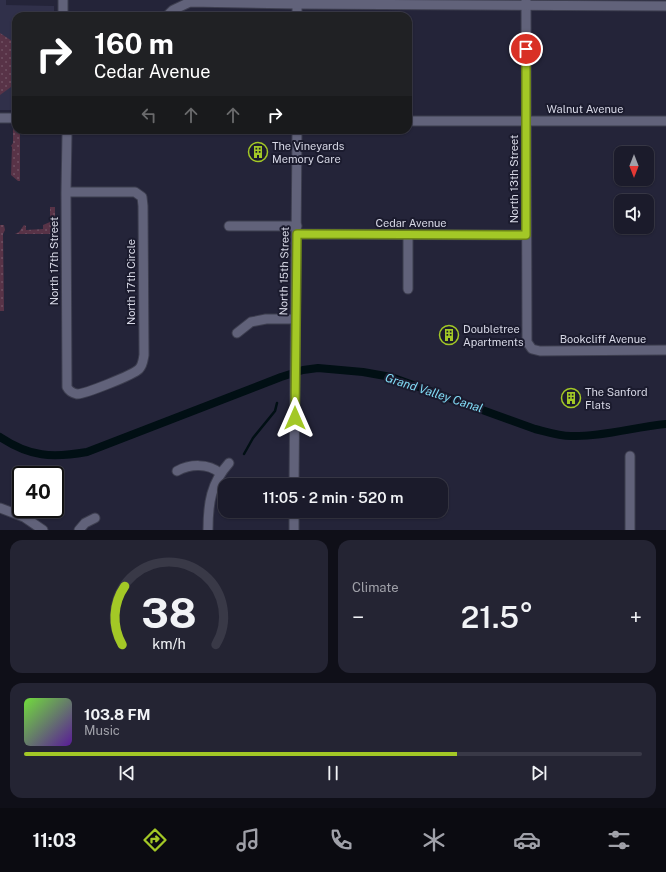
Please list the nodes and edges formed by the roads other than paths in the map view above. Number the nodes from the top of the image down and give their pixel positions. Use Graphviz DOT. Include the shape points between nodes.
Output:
graph roads {
  1 [pos="64,0"];
  2 [pos="297,2"];
  3 [pos="526,3"];
  4 [pos="666,6"];
  5 [pos="63,12"];
  6 [pos="171,12"];
  7 [pos="0,118"];
  8 [pos="12,118"];
  9 [pos="412,120"];
  10 [pos="666,120"];
  11 [pos="526,121"];
  12 [pos="66,134"];
  13 [pos="297,134"];
  14 [pos="66,192"];
  15 [pos="229,226"];
  16 [pos="297,230"];
  17 [pos="408,234"];
  18 [pos="526,235"];
  19 [pos="408,289"];
  20 [pos="295,319"];
  21 [pos="238,333"];
  22 [pos="666,350"];
  23 [pos="540,351"];
  24 [pos="70,391"];
  25 [pos="630,456"];
  26 [pos="229,463"];
  27 [pos="177,471"];
  28 [pos="220,473"];
  29 [pos="294,478"];
  30 [pos="0,508"];
  31 [pos="95,518"];
  32 [pos="294,518"];
  33 [pos="43,530"];
  34 [pos="80,530"];
  35 [pos="208,530"];
  36 [pos="294,530"];
  37 [pos="630,530"];
  1 -- 5 [label="street"];
  2 -- 3 [label="street"];
  2 -- 6 [label="street" via="190,2"];
  3 -- 4 [label="street"];
  3 -- 11 [label="street, North 13th Street"];
  7 -- 8 [label="street"];
  9 -- 11 [label="street, Walnut Avenue"];
  10 -- 11 [label="street, Walnut Avenue"];
  11 -- 18 [label="street, North 13th Street"];
  12 -- 14 [label="street, North 17th Street"];
  13 -- 16 [label="street, North 15th Street"];
  14 -- 24 [label="street, North 17th Street" via="67,387"];
  14 -- 24 [label="street, North 17th Circle" via="135,192 142,197 143,206 142,365 128,375 85,392 76,394"];
  15 -- 16 [label="street, Cedar Avenue"];
  16 -- 17 [label="street, Cedar Avenue"];
  16 -- 20 [label="street, North 15th Street"];
  17 -- 18 [label="street, Cedar Avenue"];
  17 -- 19 [label="street"];
  18 -- 23 [label="street, North 13th Street" via="526,337 532,349"];
  20 -- 21 [label="street" via="250,322"];
  20 -- 29 [label="street, North 15th Street"];
  22 -- 23 [label="street, Bookcliff Avenue"];
  25 -- 37 [label="street"];
  26 -- 28 [label="street"];
  27 -- 28 [label="street" via="196,465 216,469"];
  28 -- 35 [label="street" via="210,499"];
  30 -- 33 [label="street" via="24,517"];
  31 -- 34 [label="street" via="85,523"];
  32 -- 36 [label="street"];
}
